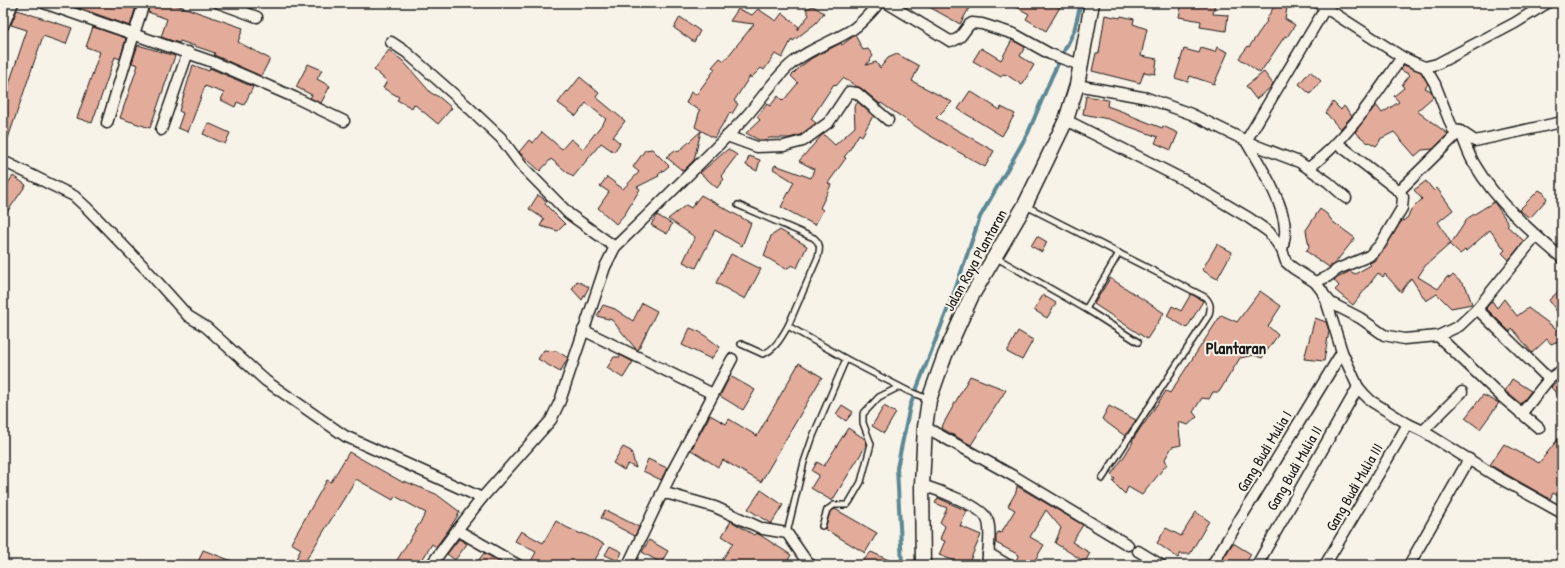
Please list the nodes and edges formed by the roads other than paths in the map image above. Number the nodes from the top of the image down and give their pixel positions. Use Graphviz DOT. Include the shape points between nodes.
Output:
graph roads {
  1 [pos="12,3"];
  2 [pos="44,3"];
  3 [pos="144,3"];
  4 [pos="220,3"];
  5 [pos="879,3"];
  6 [pos="887,3"];
  7 [pos="1092,3"];
  8 [pos="1547,3"];
  9 [pos="1322,5"];
  10 [pos="257,17"];
  11 [pos="3,26"];
  12 [pos="134,34"];
  13 [pos="391,42"];
  14 [pos="188,52"];
  15 [pos="1402,57"];
  16 [pos="1080,65"];
  17 [pos="1425,67"];
  18 [pos="1077,85"];
  19 [pos="888,120"];
  20 [pos="1066,120"];
  21 [pos="344,121"];
  22 [pos="1562,122"];
  23 [pos="107,123"];
  24 [pos="161,130"];
  25 [pos="1460,131"];
  26 [pos="727,136"];
  27 [pos="1246,141"];
  28 [pos="1337,143"];
  29 [pos="3,165"];
  30 [pos="1309,168"];
  31 [pos="1400,191"];
  32 [pos="1346,198"];
  33 [pos="738,205"];
  34 [pos="1025,205"];
  35 [pos="1536,236"];
  36 [pos="615,247"];
  37 [pos="1282,250"];
  38 [pos="1119,253"];
  39 [pos="995,257"];
  40 [pos="1562,258"];
  41 [pos="1315,282"];
  42 [pos="1324,296"];
  43 [pos="1086,309"];
  44 [pos="1476,309"];
  45 [pos="788,326"];
  46 [pos="584,330"];
  47 [pos="1438,336"];
  48 [pos="1138,342"];
  49 [pos="741,344"];
  50 [pos="1342,352"];
  51 [pos="732,359"];
  52 [pos="846,359"];
  53 [pos="1562,370"];
  54 [pos="1549,379"];
  55 [pos="1358,386"];
  56 [pos="899,387"];
  57 [pos="1462,392"];
  58 [pos="713,394"];
  59 [pos="923,397"];
  60 [pos="1521,414"];
  61 [pos="1408,424"];
  62 [pos="924,427"];
  63 [pos="1539,428"];
  64 [pos="1422,431"];
  65 [pos="1469,459"];
  66 [pos="1102,479"];
  67 [pos="922,485"];
  68 [pos="661,494"];
  69 [pos="482,498"];
  70 [pos="1562,513"];
  71 [pos="822,526"];
  72 [pos="457,530"];
  73 [pos="787,533"];
  74 [pos="1128,545"];
  75 [pos="1138,551"];
  76 [pos="988,553"];
  77 [pos="431,565"];
  78 [pos="518,565"];
  79 [pos="628,565"];
  80 [pos="811,565"];
  81 [pos="923,565"];
  82 [pos="987,565"];
  83 [pos="1008,565"];
  84 [pos="1161,565"];
  85 [pos="1212,565"];
  86 [pos="1257,565"];
  87 [pos="1325,565"];
  88 [pos="1409,565"];
  1 -- 11 [label="street"];
  2 -- 12 [label="street"];
  3 -- 12 [label="street"];
  4 -- 10 [label="street"];
  5 -- 26 [label="street" via="853,29 792,64"];
  6 -- 16 [label="street" via="950,40 960,37 972,23 982,24 1014,34 1050,54"];
  7 -- 16 [label="main road, Jalan Raya Plantaran"];
  8 -- 17 [label="street" via="1437,64"];
  9 -- 15 [label="street"];
  9 -- 27 [label="street"];
  12 -- 14 [label="street"];
  12 -- 23 [label="street"];
  13 -- 36 [label="street" via="406,52 501,138 522,166 569,214"];
  14 -- 21 [label="street"];
  14 -- 24 [label="street"];
  15 -- 17 [label="street"];
  15 -- 28 [label="street" via="1355,124"];
  16 -- 18 [label="main road, Jalan Raya Plantaran"];
  17 -- 25 [label="street" via="1435,84 1453,130"];
  18 -- 20 [label="main road, Jalan Raya Plantaran"];
  18 -- 27 [label="street" via="1155,100 1197,116"];
  19 -- 26 [label="street" via="857,93 849,92 829,122 803,141 784,146 756,147"];
  20 -- 34 [label="main road, Jalan Raya Plantaran"];
  20 -- 37 [label="street" via="1190,183 1249,218 1269,232"];
  22 -- 25 [label="street" via="1475,141"];
  25 -- 31 [label="street"];
  25 -- 35 [label="street" via="1478,170 1504,204"];
  26 -- 36 [label="street"];
  27 -- 30 [label="street"];
  27 -- 37 [label="street" via="1280,207 1285,230"];
  28 -- 30 [label="street"];
  28 -- 31 [label="street"];
  29 -- 69 [label="street" via="7,163 74,196 188,316 206,327 266,381 345,436"];
  30 -- 32 [label="street"];
  31 -- 41 [label="street" via="1403,202 1399,214 1369,256"];
  33 -- 45 [label="lane" via="819,242 818,257"];
  34 -- 38 [label="lane"];
  34 -- 39 [label="main road, Jalan Raya Plantaran"];
  35 -- 40 [label="street"];
  35 -- 44 [label="street"];
  36 -- 46 [label="street" via="605,267"];
  37 -- 41 [label="street" via="1286,262"];
  38 -- 43 [label="lane"];
  38 -- 66 [label="lane" via="1205,297 1211,307"];
  39 -- 43 [label="lane"];
  39 -- 59 [label="main road, Jalan Raya Plantaran" via="971,297"];
  41 -- 42 [label="street"];
  42 -- 47 [label="street" via="1331,303 1360,318 1384,335 1404,339"];
  42 -- 50 [label="street"];
  43 -- 48 [label="lane"];
  44 -- 47 [label="street" via="1459,326"];
  44 -- 54 [label="street"];
  45 -- 49 [label="lane" via="779,340 763,354"];
  45 -- 52 [label="lane"];
  46 -- 58 [label="street"];
  46 -- 69 [label="street" via="557,410 551,420"];
  47 -- 60 [label="street"];
  50 -- 55 [label="street"];
  50 -- 85 [label="street, Gang Budi Mulia I"];
  51 -- 58 [label="street"];
  52 -- 56 [label="lane"];
  52 -- 73 [label="lane" via="804,462"];
  53 -- 54 [label="street"];
  54 -- 60 [label="street"];
  55 -- 61 [label="street" via="1371,401"];
  55 -- 86 [label="street, Gang Budi Mulia II"];
  56 -- 59 [label="lane"];
  56 -- 71 [label="lane" via="879,397 863,414 863,423 871,444 861,482 846,505 834,506 827,510"];
  57 -- 64 [label="street"];
  58 -- 68 [label="street"];
  59 -- 62 [label="main road, Jalan Raya Plantaran"];
  60 -- 63 [label="street"];
  61 -- 64 [label="street"];
  61 -- 87 [label="street, Gang Budi Mulia III"];
  62 -- 67 [label="main road, Jalan Raya Plantaran"];
  62 -- 74 [label="street" via="1017,478"];
  64 -- 65 [label="street"];
  65 -- 70 [label="street"];
  65 -- 88 [label="street"];
  67 -- 76 [label="street" via="983,512 989,524"];
  67 -- 81 [label="main road, Jalan Raya Plantaran"];
  68 -- 73 [label="street" via="715,507 763,529"];
  68 -- 79 [label="street"];
  69 -- 72 [label="street"];
  72 -- 77 [label="street"];
  72 -- 78 [label="street"];
  73 -- 80 [label="street"];
  75 -- 84 [label="street"];
  76 -- 82 [label="street"];
  76 -- 83 [label="street"];
}
